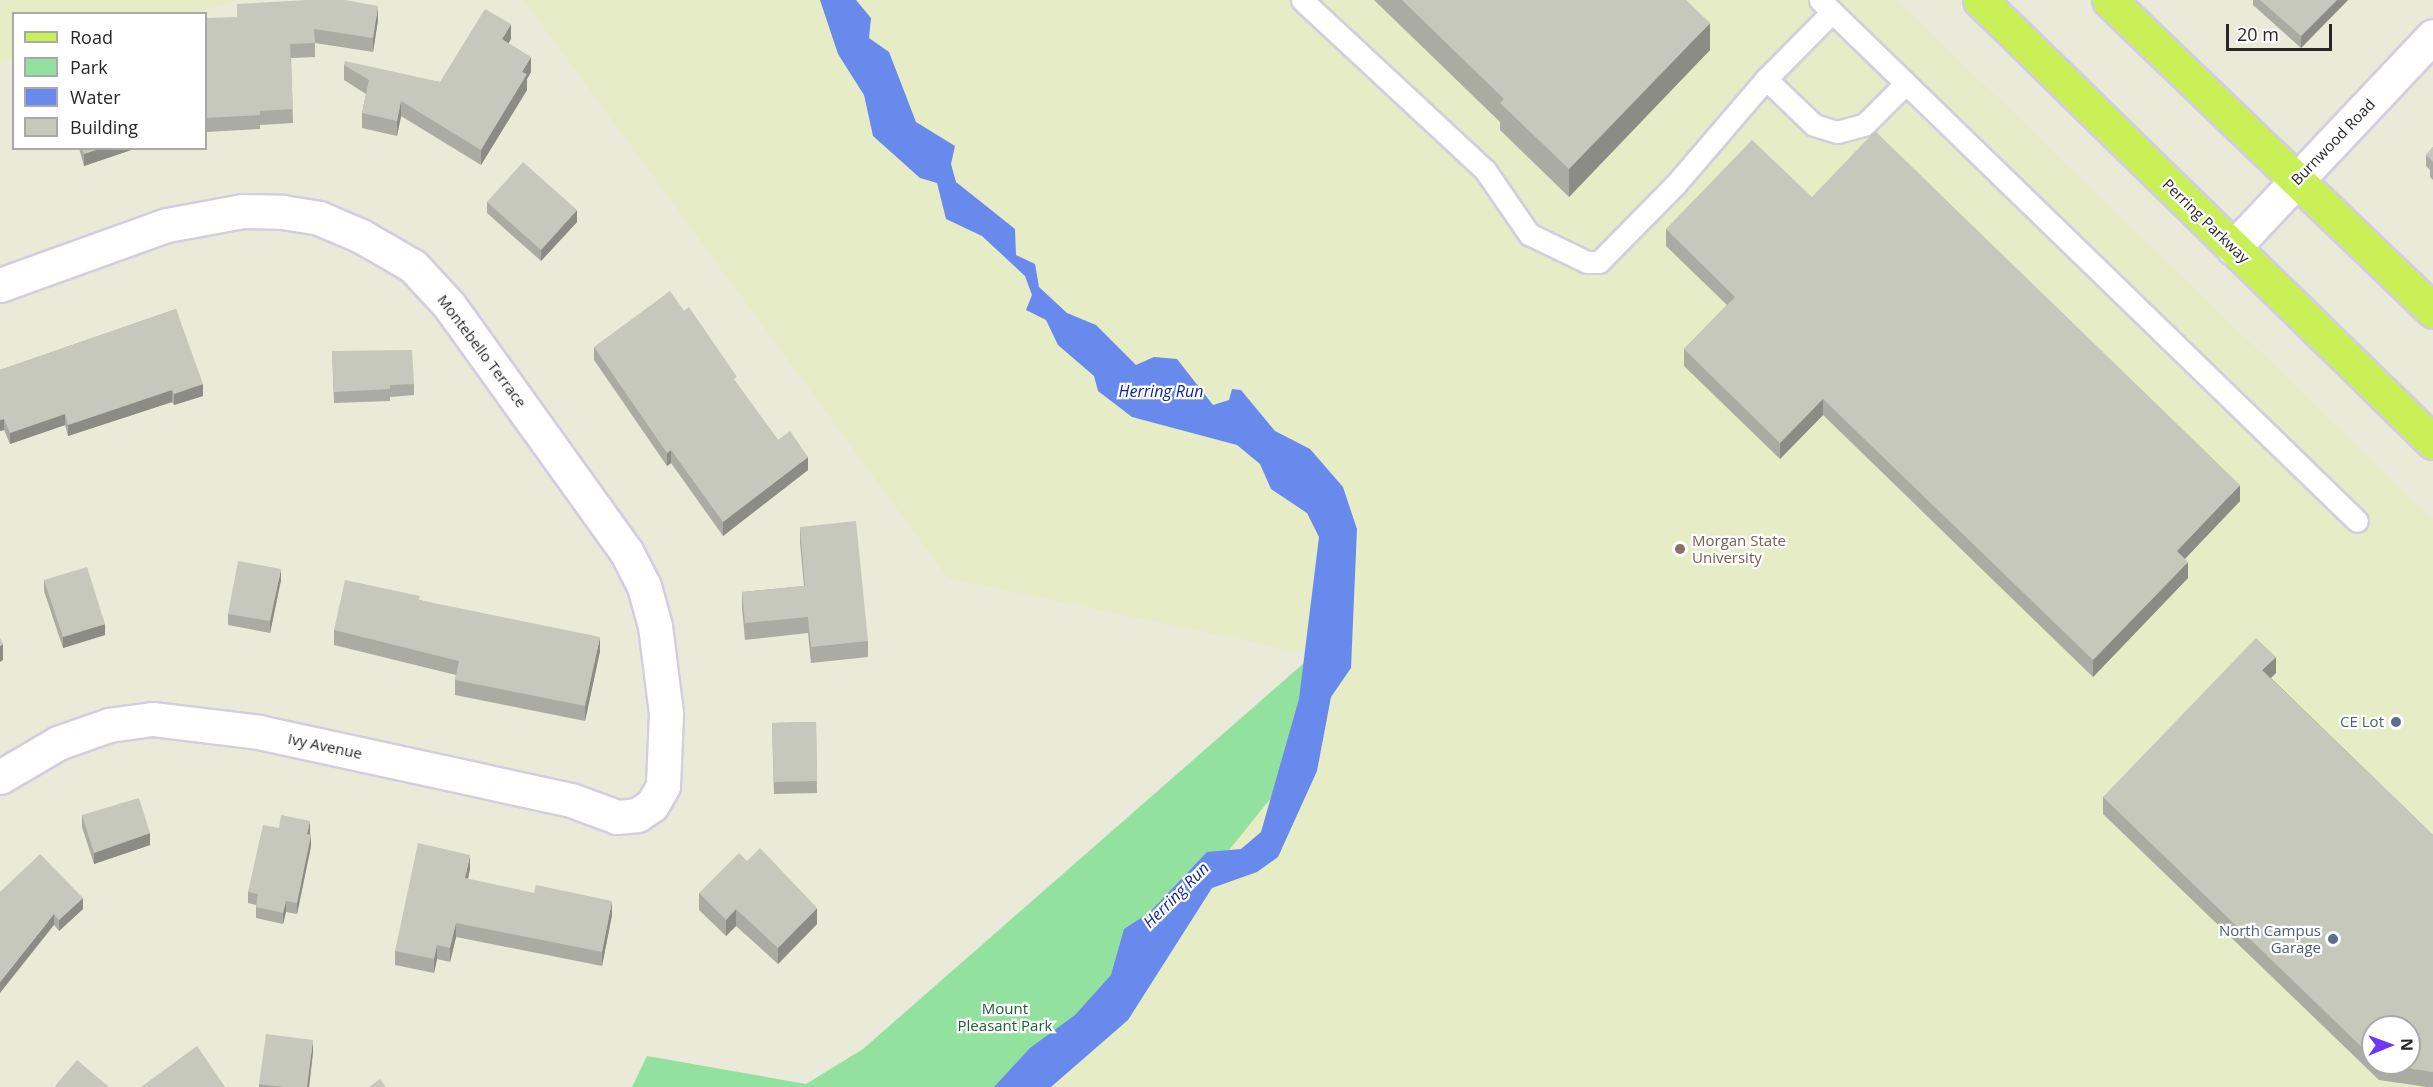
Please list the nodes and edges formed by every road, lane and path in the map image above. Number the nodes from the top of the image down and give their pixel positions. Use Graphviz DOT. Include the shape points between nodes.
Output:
graph roads {
  1 [pos="1302,0"];
  2 [pos="1980,0"];
  3 [pos="2109,0"];
  4 [pos="1826,6"];
  5 [pos="2433,36"];
  6 [pos="1766,79"];
  7 [pos="1905,84"];
  8 [pos="2295,181"];
  9 [pos="2233,248"];
  10 [pos="0,285"];
  11 [pos="2433,311"];
  12 [pos="2433,441"];
  13 [pos="2357,521"];
  14 [pos="0,777"];
  15 [pos="652,805"];
  1 -- 6 [label="lane" via="1485,170 1529,234 1587,262 1599,262 1675,185"];
  2 -- 9 [label="main road, Perring Parkway"];
  3 -- 8 [label="main road"];
  4 -- 6 [label="lane"];
  4 -- 7 [label="lane"];
  5 -- 8 [label="street, Burnwood Road"];
  6 -- 7 [label="lane" via="1814,125 1837,132 1864,125"];
  7 -- 13 [label="lane"];
  8 -- 9 [label="street, Burnwood Road"];
  8 -- 11 [label="main road"];
  9 -- 12 [label="main road, Perring Parkway"];
  10 -- 15 [label="street, Montebello Terrace" via="167,225 243,211 319,218 361,236 413,266 485,353 626,551 645,586 655,626 666,713 663,786"];
  14 -- 15 [label="street, Ivy Avenue" via="58,743 109,725 152,719 260,732 572,800 617,817 637,815"];
}
